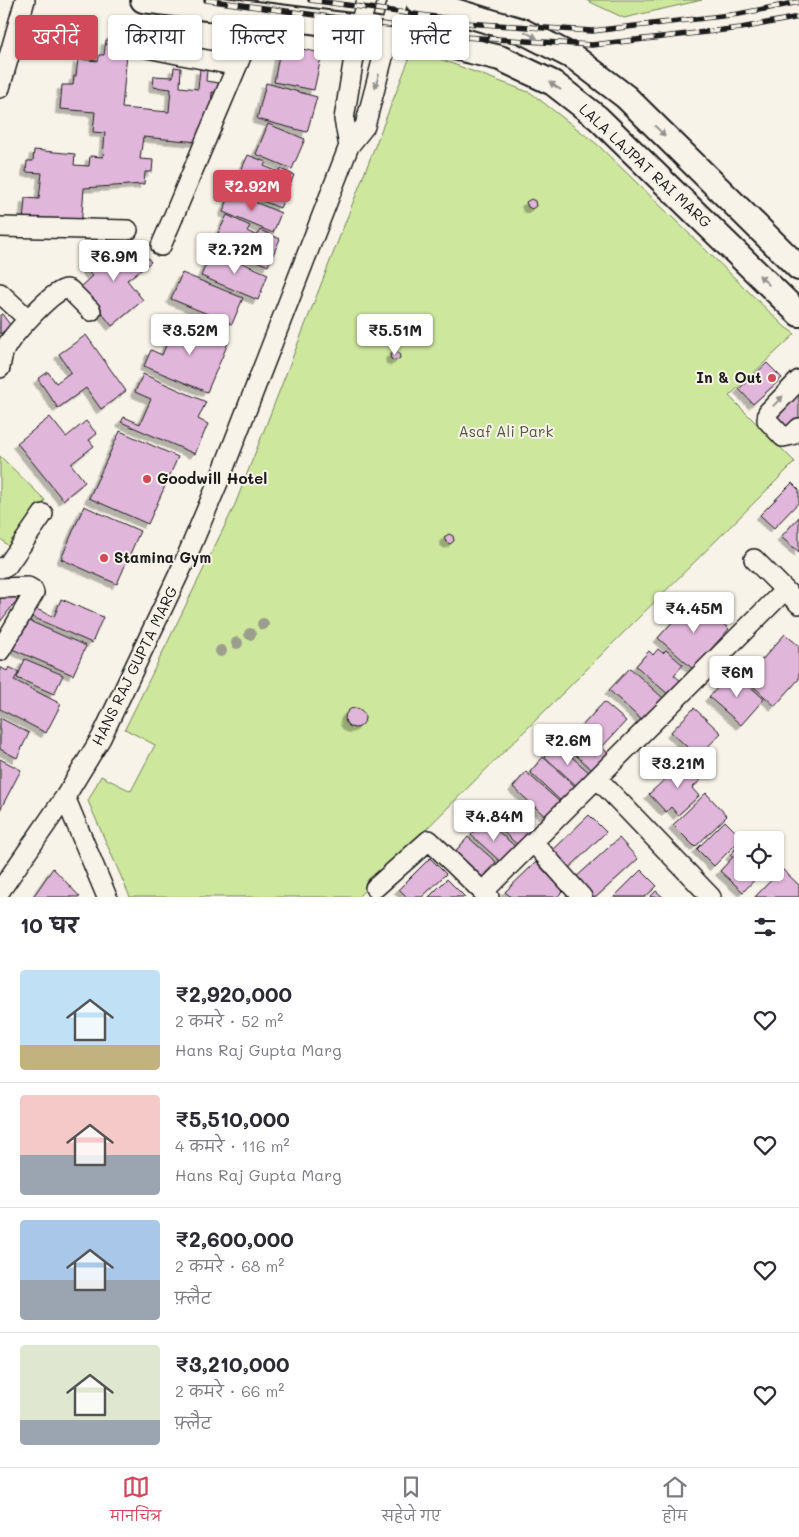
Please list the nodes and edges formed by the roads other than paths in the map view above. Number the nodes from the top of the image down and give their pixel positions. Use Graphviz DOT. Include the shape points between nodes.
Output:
graph roads {
  1 [pos="24,0"];
  2 [pos="143,0"];
  3 [pos="366,0"];
  4 [pos="398,0"];
  5 [pos="417,0"];
  6 [pos="259,14"];
  7 [pos="362,15"];
  8 [pos="314,21"];
  9 [pos="382,31"];
  10 [pos="391,32"];
  11 [pos="202,59"];
  12 [pos="354,60"];
  13 [pos="237,66"];
  14 [pos="0,88"];
  15 [pos="350,146"];
  16 [pos="0,227"];
  17 [pos="128,230"];
  18 [pos="161,246"];
  19 [pos="799,268"];
  20 [pos="0,294"];
  21 [pos="92,311"];
  22 [pos="799,314"];
  23 [pos="28,319"];
  24 [pos="0,368"];
  25 [pos="799,380"];
  26 [pos="799,428"];
  27 [pos="43,514"];
  28 [pos="754,559"];
  29 [pos="0,568"];
  30 [pos="0,588"];
  31 [pos="785,590"];
  32 [pos="799,604"];
  33 [pos="0,652"];
  34 [pos="597,778"];
  35 [pos="64,797"];
  36 [pos="533,842"];
  37 [pos="375,888"];
  38 [pos="0,891"];
  39 [pos="486,894"];
  40 [pos="107,897"];
  41 [pos="582,897"];
  42 [pos="711,897"];
  1 -- 14 [label="street"];
  2 -- 6 [label="main road, LALA LAJPAT RAI MARG"];
  3 -- 7 [label="street"];
  4 -- 10 [label="street, HANS RAJ GUPTA MARG"];
  5 -- 19 [label="main road, one-way" via="522,31 575,58 626,97"];
  6 -- 8 [label="main road, LALA LAJPAT RAI MARG"];
  6 -- 13 [label="street"];
  9 -- 10 [label="main road, LALA LAJPAT RAI MARG"];
  10 -- 15 [label="street, HANS RAJ GUPTA MARG, one-way" via="365,126"];
  22 -- 10 [label="main road, LALA LAJPAT RAI MARG, one-way" via="598,118 553,84 500,58"];
  11 -- 13 [label="street"];
  12 -- 15 [label="street" via="344,120"];
  13 -- 18 [label="street"];
  15 -- 35 [label="street, HANS RAJ GUPTA MARG" via="184,563 101,738"];
  16 -- 17 [label="street"];
  20 -- 23 [label="street"];
  21 -- 23 [label="street" via="67,289 60,291"];
  23 -- 24 [label="street" via="4,349"];
  26 -- 25 [label="street, one-way" via="784,437 766,416"];
  27 -- 29 [label="street" via="7,566"];
  28 -- 31 [label="street"];
  30 -- 33 [label="street" via="28,587 34,593"];
  31 -- 32 [label="street"];
  31 -- 34 [label="street"];
  34 -- 36 [label="street"];
  34 -- 42 [label="street"];
  35 -- 38 [label="street, HANS RAJ GUPTA MARG"];
  35 -- 40 [label="street"];
  36 -- 39 [label="street"];
  36 -- 41 [label="street"];
  37 -- 39 [label="street" via="429,840"];
}
